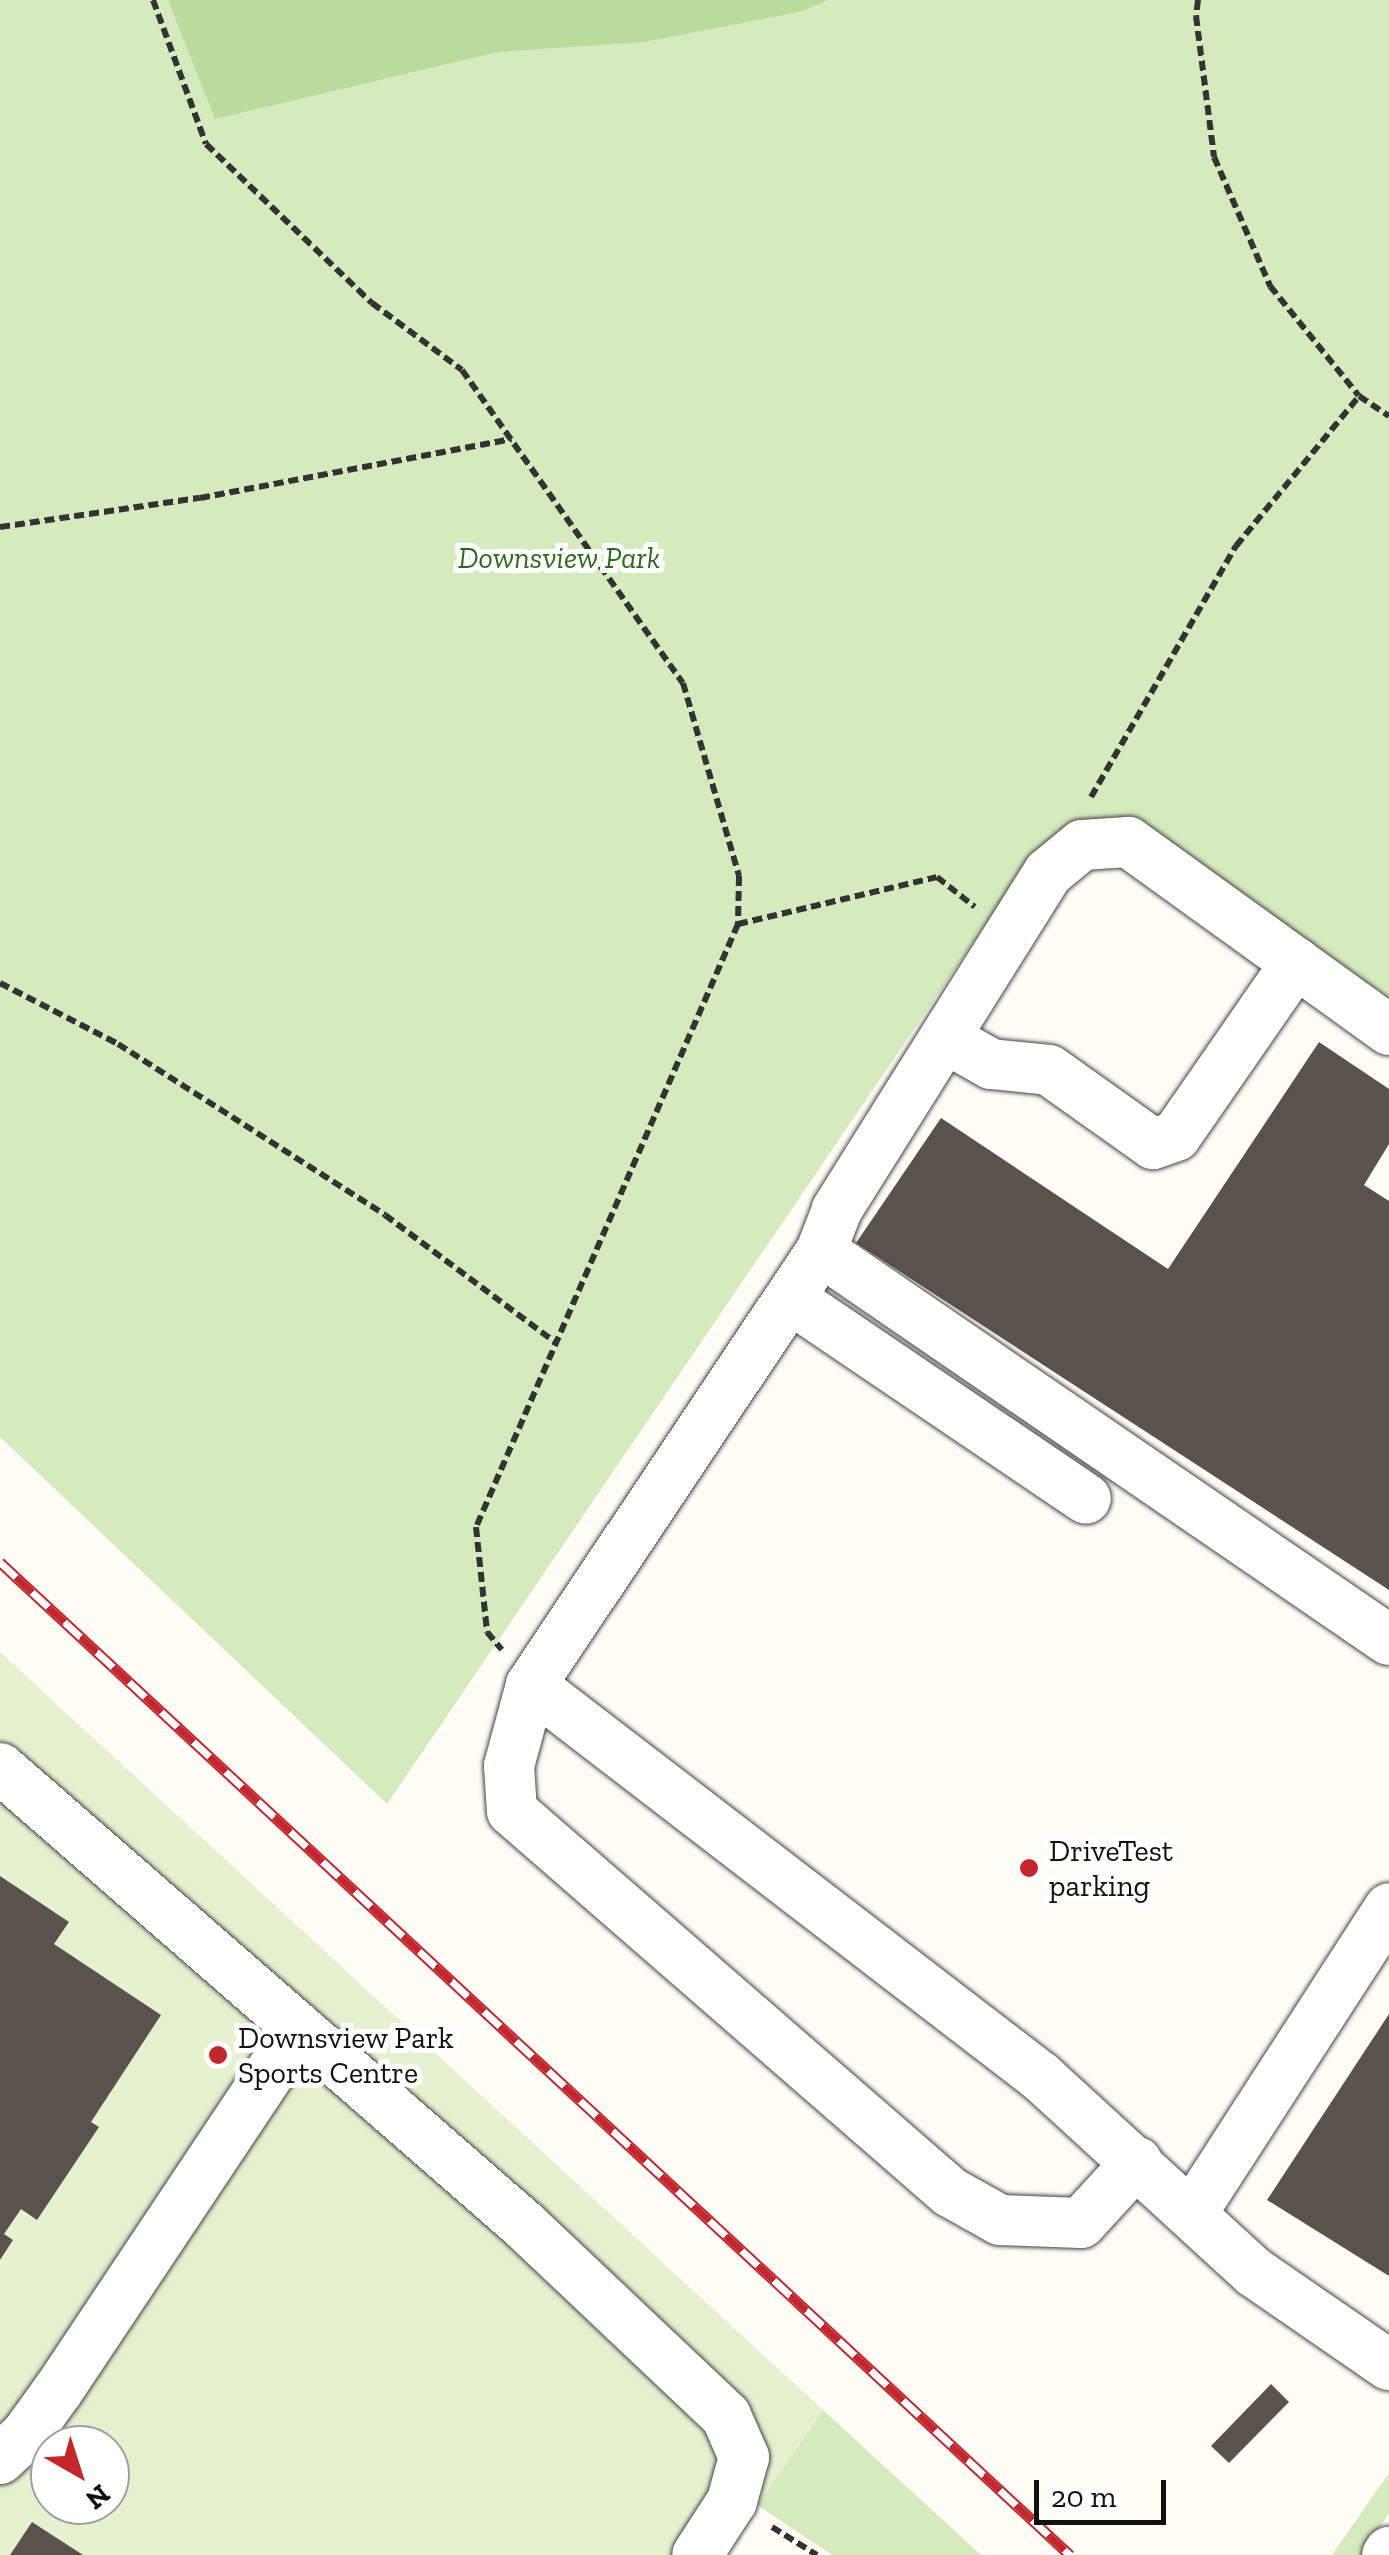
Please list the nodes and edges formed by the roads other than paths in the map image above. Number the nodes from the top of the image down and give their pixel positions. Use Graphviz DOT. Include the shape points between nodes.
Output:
graph roads {
  1 [pos="1296,964"];
  2 [pos="1389,1030"];
  3 [pos="945,1038"];
  4 [pos="822,1251"];
  5 [pos="791,1299"];
  6 [pos="1086,1499"];
  7 [pos="1389,1640"];
  8 [pos="531,1685"];
  9 [pos="0,1768"];
  10 [pos="1389,1908"];
  11 [pos="298,2030"];
  12 [pos="1138,2162"];
  13 [pos="1192,2212"];
  14 [pos="1389,2365"];
  15 [pos="0,2459"];
  16 [pos="697,2555"];
  1 -- 2 [label="lane"];
  1 -- 3 [label="lane" via="1176,1136 1153,1144 1049,1070 991,1064"];
  1 -- 3 [label="lane" via="1128,842 1082,845 1048,873"];
  3 -- 4 [label="lane" via="836,1210"];
  4 -- 5 [label="lane"];
  4 -- 7 [label="lane"];
  5 -- 6 [label="lane"];
  5 -- 8 [label="lane"];
  8 -- 12 [label="lane" via="1041,2076"];
  8 -- 12 [label="lane" via="509,1766 512,1811 950,2192 1000,2220 1080,2223"];
  9 -- 11 [label="lane"];
  10 -- 13 [label="lane"];
  11 -- 15 [label="lane" via="25,2436"];
  11 -- 16 [label="lane" via="524,2226 726,2416 744,2457 732,2501"];
  12 -- 13 [label="lane"];
  13 -- 14 [label="lane" via="1254,2272"];
}
